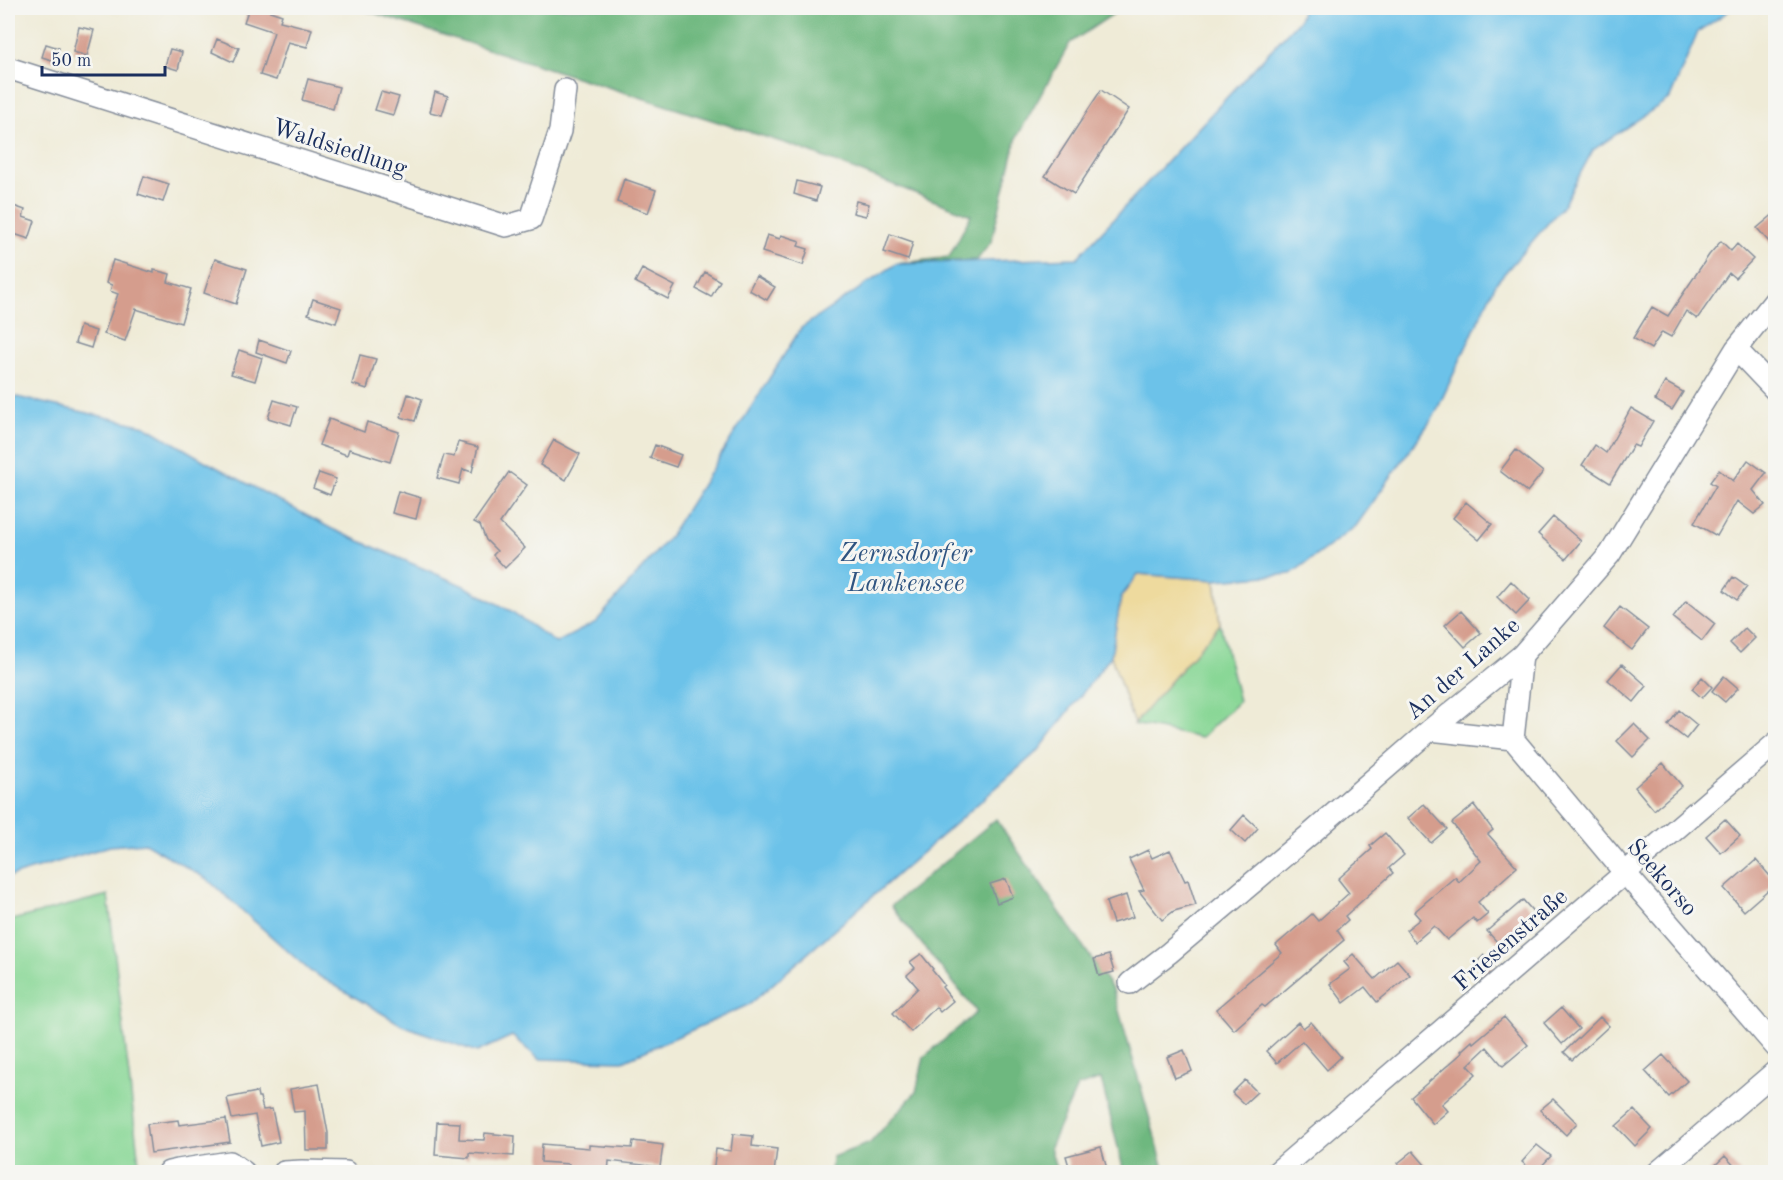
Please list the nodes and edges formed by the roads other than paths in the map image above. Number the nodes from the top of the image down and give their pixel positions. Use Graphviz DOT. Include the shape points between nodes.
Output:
graph roads {
  1 [pos="8,68"];
  2 [pos="565,90"];
  3 [pos="1776,299"];
  4 [pos="1736,349"];
  5 [pos="1776,391"];
  6 [pos="1522,656"];
  7 [pos="1430,730"];
  8 [pos="1513,739"];
  9 [pos="1776,743"];
  10 [pos="1625,873"];
  11 [pos="1130,982"];
  12 [pos="1776,1047"];
  13 [pos="1776,1071"];
  14 [pos="169,1173"];
  15 [pos="244,1173"];
  16 [pos="284,1173"];
  17 [pos="346,1173"];
  18 [pos="1277,1173"];
  19 [pos="1658,1173"];
  1 -- 2 [label="street, Waldsiedlung" via="506,226 531,219 560,131"];
  3 -- 4 [label="street, An der Lanke"];
  4 -- 5 [label="street"];
  4 -- 6 [label="street, An der Lanke" via="1610,554"];
  6 -- 7 [label="street, An der Lanke"];
  6 -- 8 [label="street"];
  7 -- 8 [label="street"];
  7 -- 11 [label="street, An der Lanke"];
  8 -- 10 [label="street, Seekorso"];
  9 -- 10 [label="street, Friesenstraße"];
  10 -- 12 [label="street, Seekorso"];
  10 -- 18 [label="street, Friesenstraße"];
  13 -- 19 [label="street"];
  14 -- 15 [label="street" via="230,1162"];
  16 -- 17 [label="street"];
}
